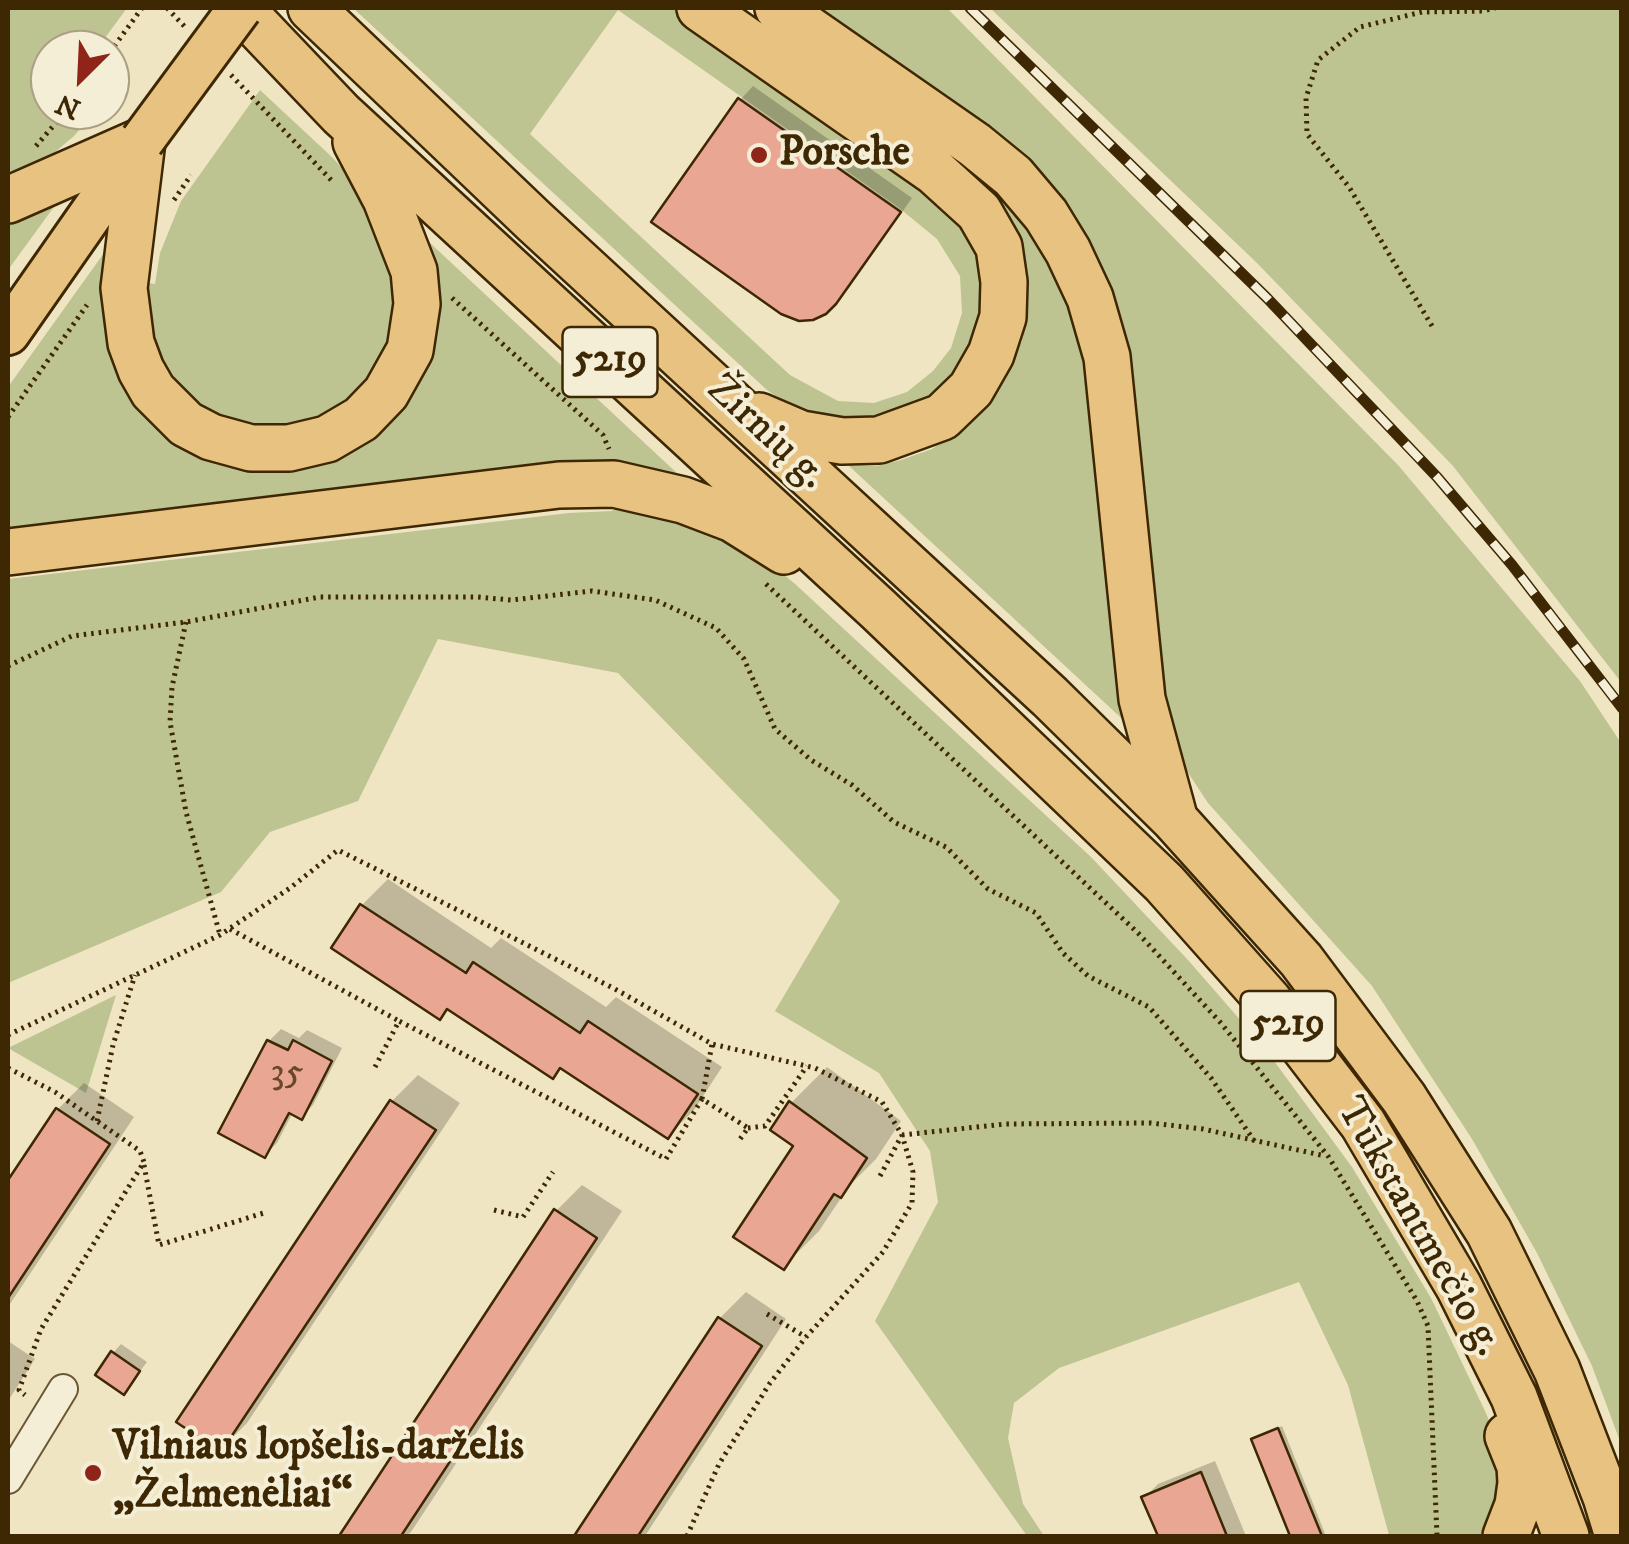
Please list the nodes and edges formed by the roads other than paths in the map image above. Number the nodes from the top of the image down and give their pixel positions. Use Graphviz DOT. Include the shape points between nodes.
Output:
graph roads {
  1 [pos="240,8"];
  2 [pos="311,8"];
  3 [pos="700,8"];
  4 [pos="778,8"];
  5 [pos="341,114"];
  6 [pos="142,141"];
  7 [pos="8,200"];
  8 [pos="8,333"];
  9 [pos="735,406"];
  10 [pos="8,552"];
  11 [pos="879,610"];
  12 [pos="1174,819"];
  13 [pos="1459,1288"];
  14 [pos="63,1389"];
  15 [pos="8,1479"];
  16 [pos="1506,1536"];
  17 [pos="1566,1536"];
  18 [pos="1618,1536"];
  1 -- 5 [label="highway, Žirnių g. / 5219"];
  1 -- 6 [label="main road, bridge"];
  2 -- 9 [label="highway, Žirnių g. / 5219"];
  3 -- 9 [label="highway" via="935,172 978,212 999,247 1004,282 1003,317 991,354 972,389 942,417 879,440 842,441 801,434"];
  4 -- 12 [label="highway" via="1013,176 1068,251 1108,356 1142,699"];
  5 -- 6 [label="highway" via="414,271 410,350 386,393 361,419 327,439 289,448 251,448 210,437 186,424 141,370 128,330 126,279"];
  5 -- 11 [label="highway, Žirnių g. / 5219"];
  6 -- 7 [label="highway"];
  6 -- 8 [label="main road"];
  9 -- 12 [label="highway, Žirnių g. / 5219"];
  10 -- 11 [label="highway" via="559,485 614,484 733,519"];
  11 -- 13 [label="highway, Tūkstantmečio g. / 5219" via="1164,883 1268,1000 1363,1124"];
  12 -- 18 [label="highway, Tūkstantmečio g. / 5219" via="1301,960 1404,1098 1489,1232 1557,1370"];
  13 -- 16 [label="highway" via="1520,1466 1518,1506"];
  13 -- 17 [label="highway, Tūkstantmečio g. / 5219" via="1514,1397"];
  14 -- 15 [label="street"];
}
